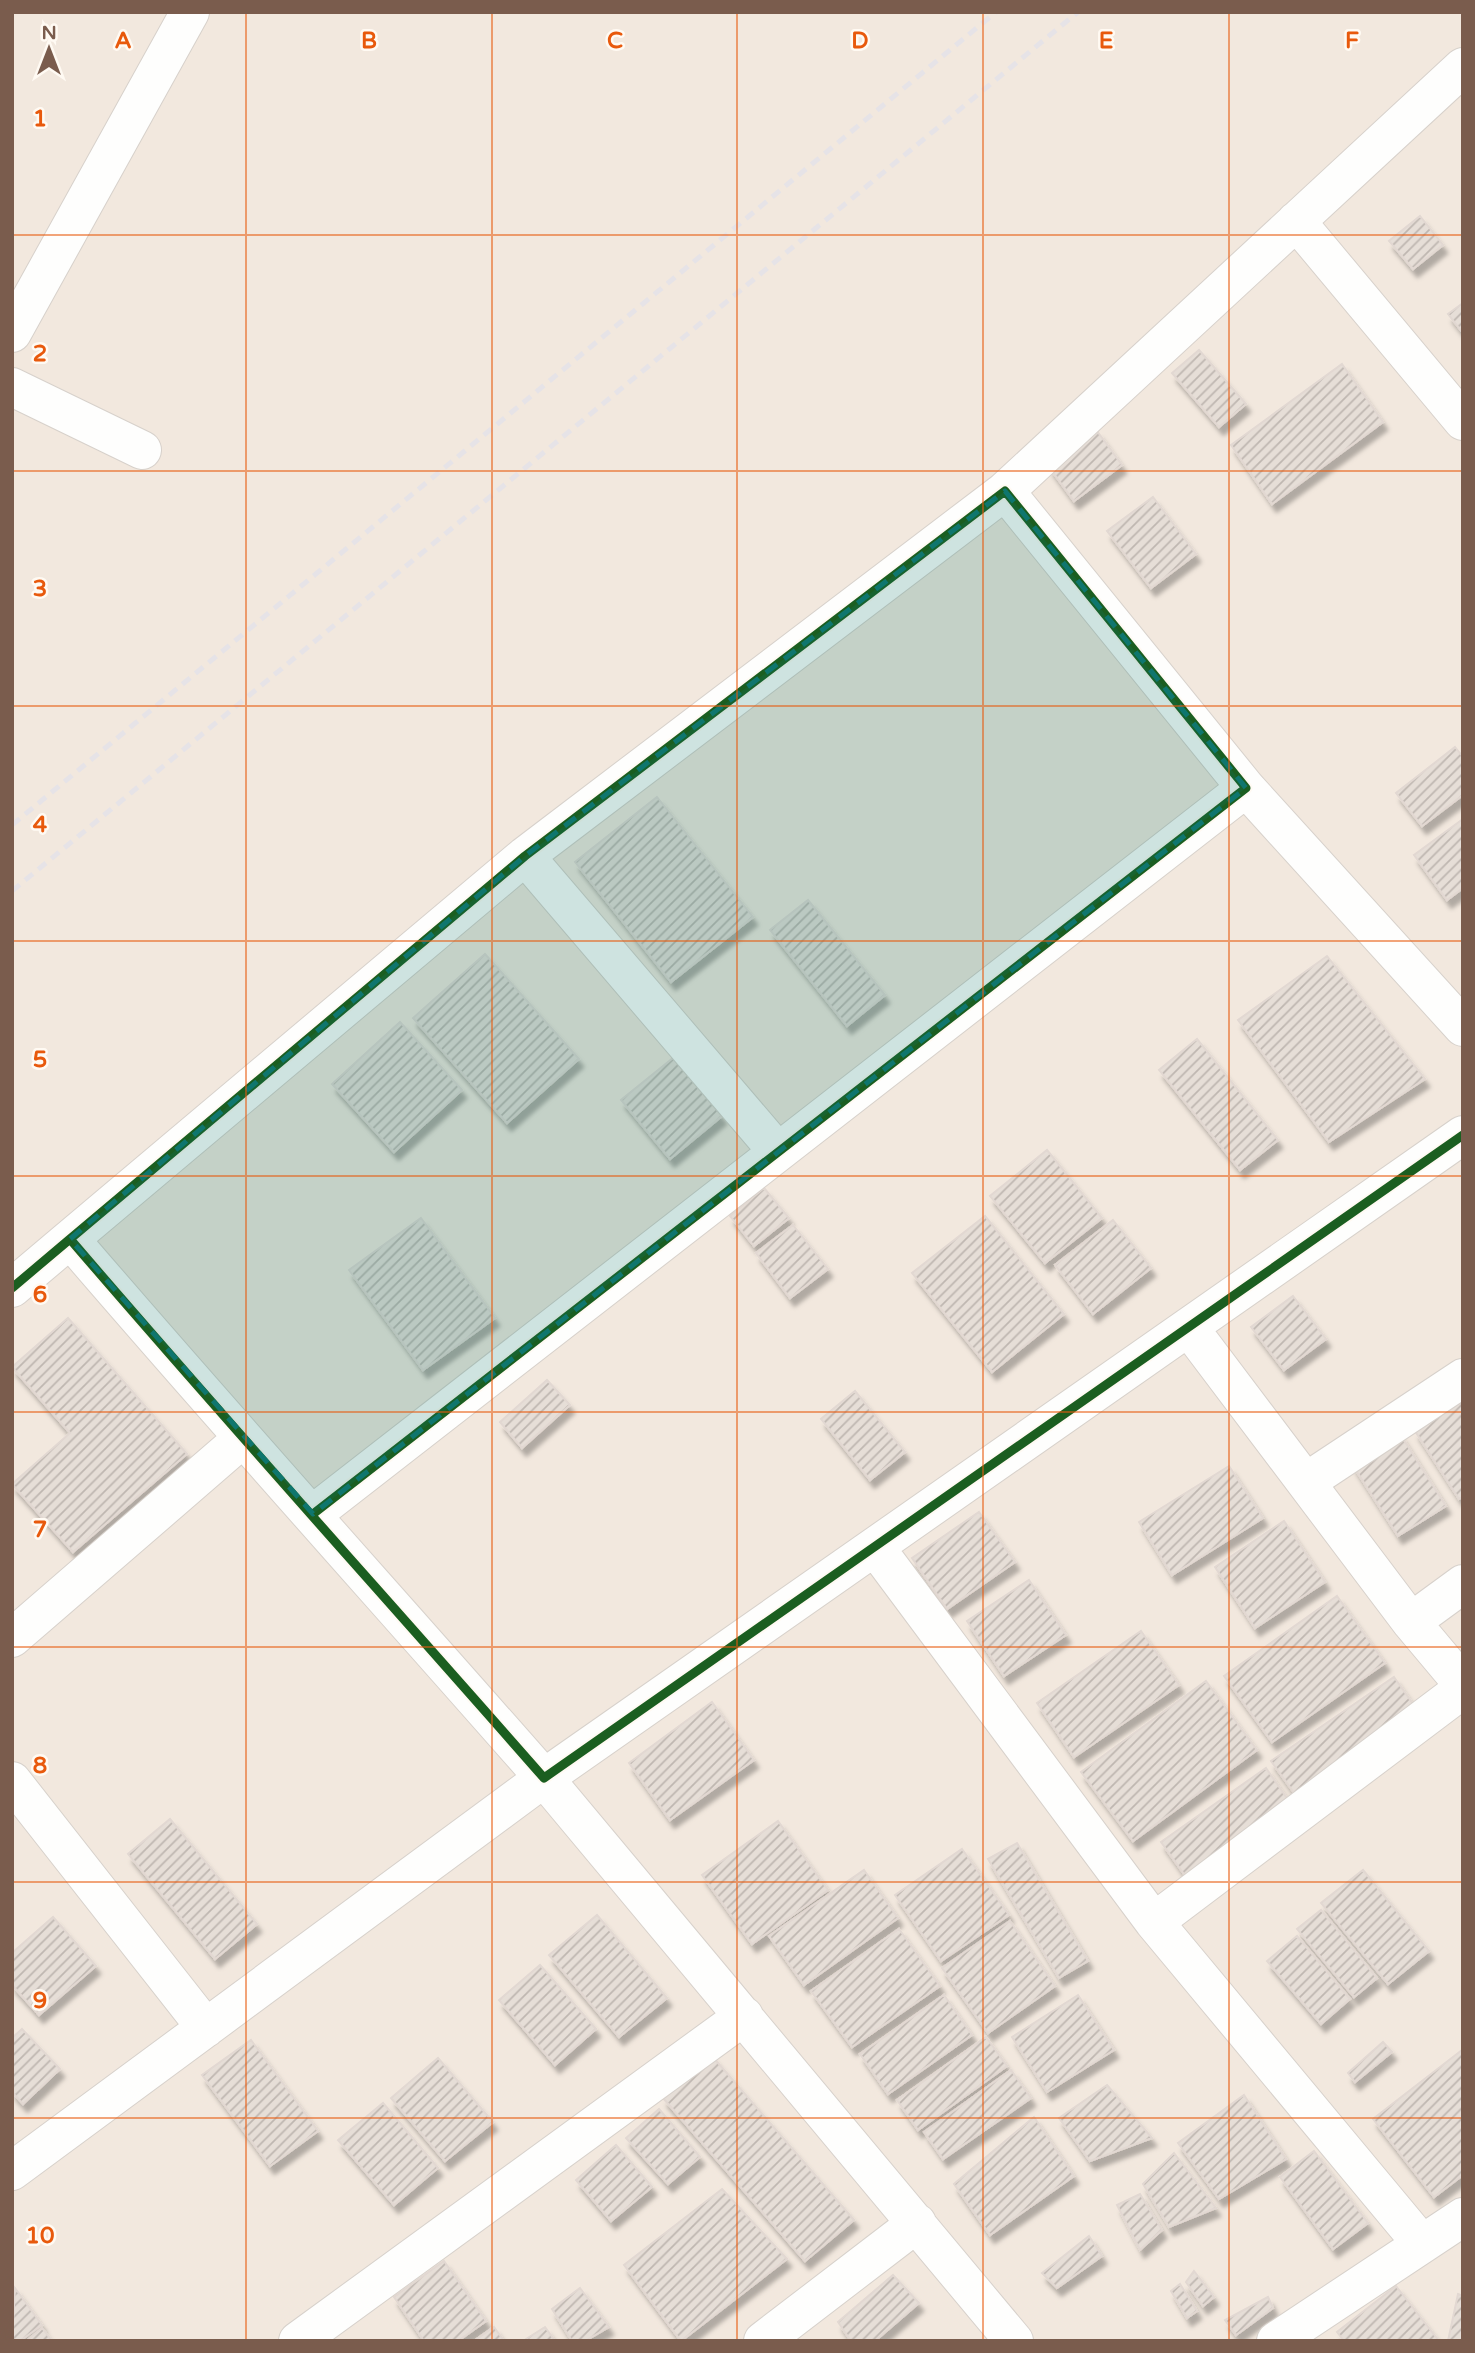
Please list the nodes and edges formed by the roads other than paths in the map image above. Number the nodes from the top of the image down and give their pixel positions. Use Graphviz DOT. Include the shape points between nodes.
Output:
graph roads {
  1 [pos="190,12"];
  2 [pos="1463,67"];
  3 [pos="1296,221"];
  4 [pos="12,333"];
  5 [pos="12,387"];
  6 [pos="1463,421"];
  7 [pos="142,450"];
  8 [pos="1005,491"];
  9 [pos="1246,788"];
  10 [pos="524,856"];
  11 [pos="1463,1027"];
  12 [pos="1463,1135"];
  13 [pos="778,1152"];
  14 [pos="69,1239"];
  15 [pos="12,1288"];
  16 [pos="1190,1329"];
  17 [pos="1463,1378"];
  18 [pos="242,1439"];
  19 [pos="1306,1482"];
  20 [pos="313,1514"];
  21 [pos="875,1547"];
  22 [pos="1463,1584"];
  23 [pos="1411,1622"];
  24 [pos="12,1638"];
  25 [pos="1463,1687"];
  26 [pos="544,1778"];
  27 [pos="12,1781"];
  28 [pos="1154,1922"];
  29 [pos="744,2016"];
  30 [pos="206,2028"];
  31 [pos="12,2171"];
  32 [pos="1463,2217"];
  33 [pos="918,2223"];
  34 [pos="1422,2244"];
  35 [pos="298,2341"];
  36 [pos="763,2341"];
  37 [pos="1014,2341"];
  38 [pos="1276,2341"];
  1 -- 4 [label="street"];
  2 -- 3 [label="street"];
  3 -- 6 [label="street"];
  3 -- 8 [label="street"];
  5 -- 7 [label="street"];
  8 -- 9 [label="street"];
  8 -- 10 [label="street"];
  9 -- 11 [label="street"];
  9 -- 13 [label="street"];
  10 -- 13 [label="street"];
  10 -- 14 [label="street"];
  12 -- 16 [label="street"];
  13 -- 20 [label="street"];
  14 -- 15 [label="street"];
  14 -- 18 [label="street"];
  16 -- 19 [label="street"];
  16 -- 21 [label="street"];
  17 -- 19 [label="street"];
  18 -- 20 [label="street"];
  18 -- 24 [label="street"];
  19 -- 23 [label="street"];
  20 -- 26 [label="street"];
  21 -- 26 [label="street"];
  21 -- 28 [label="street"];
  22 -- 23 [label="street"];
  23 -- 25 [label="street"];
  25 -- 28 [label="street"];
  26 -- 29 [label="street"];
  26 -- 30 [label="street"];
  27 -- 30 [label="street"];
  28 -- 34 [label="street"];
  29 -- 33 [label="street"];
  29 -- 35 [label="street"];
  30 -- 31 [label="street"];
  32 -- 34 [label="street"];
  33 -- 36 [label="street"];
  33 -- 37 [label="street"];
  34 -- 38 [label="street"];
}
